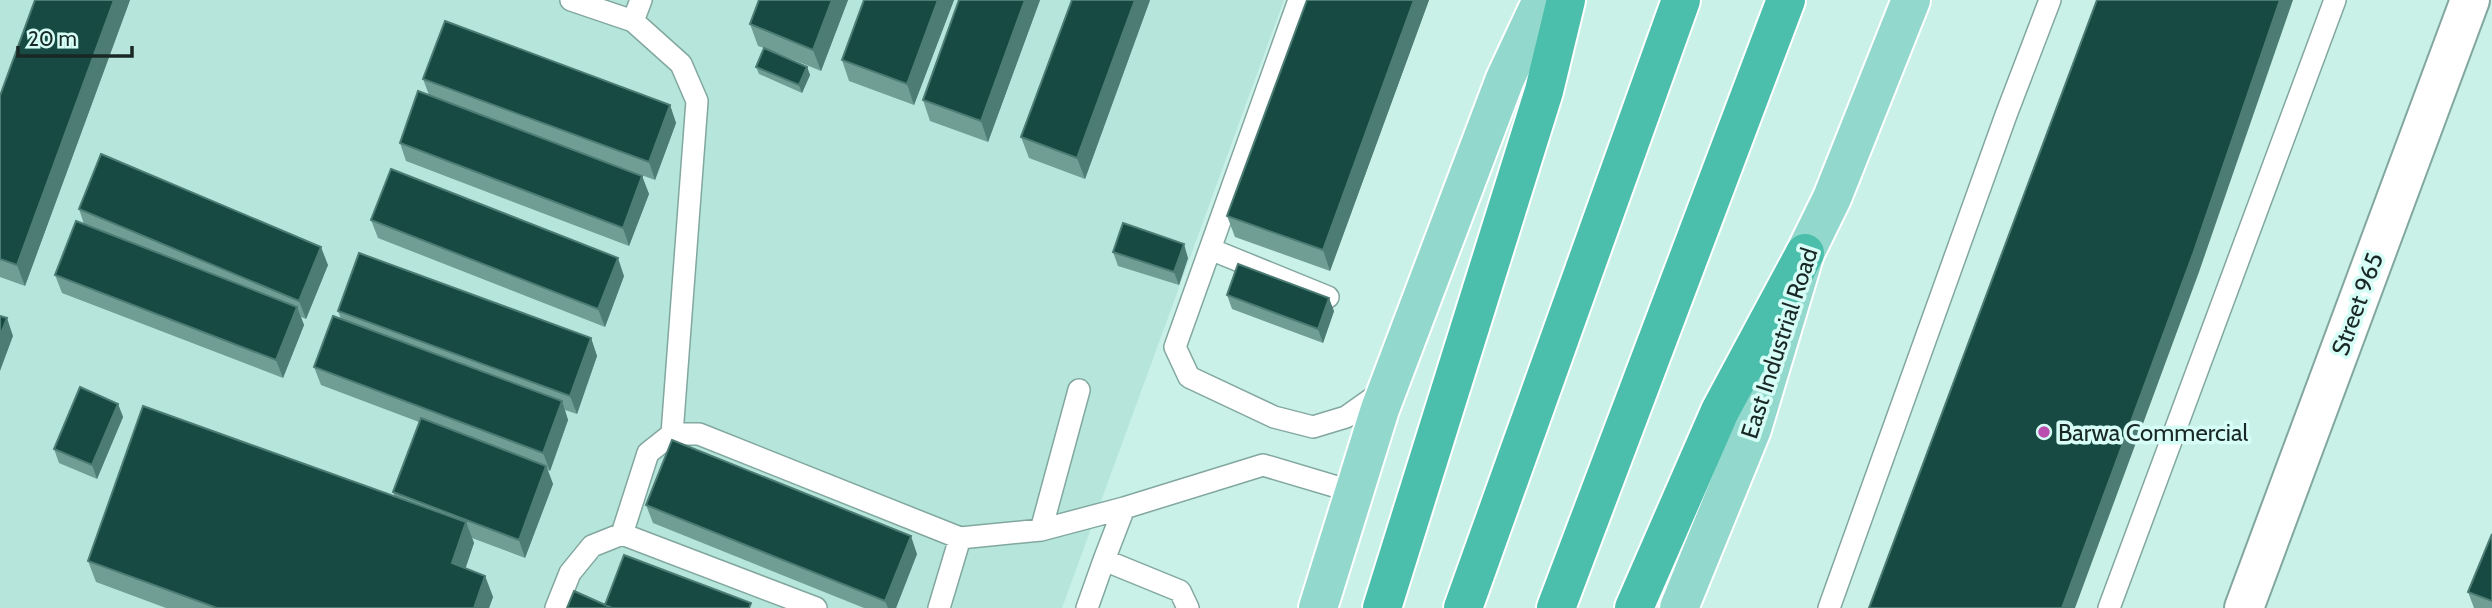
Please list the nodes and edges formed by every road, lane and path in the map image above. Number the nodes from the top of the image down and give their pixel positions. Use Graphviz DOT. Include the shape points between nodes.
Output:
graph roads {
  1 [pos="571,0"];
  2 [pos="641,0"];
  3 [pos="1298,0"];
  4 [pos="1542,0"];
  5 [pos="1566,0"];
  6 [pos="1681,0"];
  7 [pos="1786,0"];
  8 [pos="1911,0"];
  9 [pos="2050,0"];
  10 [pos="2335,0"];
  11 [pos="2470,0"];
  12 [pos="634,21"];
  13 [pos="1210,249"];
  14 [pos="1805,253"];
  15 [pos="1328,297"];
  16 [pos="1388,387"];
  17 [pos="1079,390"];
  18 [pos="672,434"];
  19 [pos="1354,492"];
  20 [pos="1124,508"];
  21 [pos="1041,530"];
  22 [pos="622,534"];
  23 [pos="960,538"];
  24 [pos="1104,560"];
  25 [pos="556,608"];
  26 [pos="816,608"];
  27 [pos="939,608"];
  28 [pos="1087,608"];
  29 [pos="1188,608"];
  30 [pos="1318,608"];
  31 [pos="1382,608"];
  32 [pos="1463,608"];
  33 [pos="1556,608"];
  34 [pos="1634,608"];
  35 [pos="1679,608"];
  36 [pos="1829,608"];
  37 [pos="2109,608"];
  38 [pos="2245,608"];
  1 -- 12 [label="lane"];
  2 -- 12 [label="lane"];
  3 -- 13 [label="lane"];
  4 -- 16 [label="main road" via="1505,79"];
  5 -- 31 [label="highway" via="1544,92"];
  6 -- 32 [label="highway"];
  7 -- 33 [label="highway"];
  8 -- 14 [label="main road, East Industrial Road" via="1832,198"];
  9 -- 36 [label="lane"];
  10 -- 37 [label="lane"];
  11 -- 38 [label="street, Street 965"];
  12 -- 18 [label="lane" via="681,64 697,101"];
  13 -- 15 [label="lane"];
  13 -- 16 [label="lane" via="1175,347 1189,377 1274,417 1313,427 1346,417"];
  14 -- 34 [label="highway" via="1720,411"];
  14 -- 35 [label="main road, East Industrial Road" via="1752,429"];
  16 -- 19 [label="main road"];
  17 -- 21 [label="lane"];
  18 -- 22 [label="lane" via="648,453"];
  18 -- 23 [label="lane" via="699,434"];
  19 -- 20 [label="lane" via="1263,465"];
  19 -- 30 [label="main road"];
  20 -- 21 [label="lane"];
  20 -- 24 [label="lane"];
  21 -- 23 [label="lane"];
  22 -- 25 [label="lane" via="592,546 570,573"];
  22 -- 26 [label="lane"];
  23 -- 27 [label="lane"];
  24 -- 28 [label="lane"];
  24 -- 29 [label="lane" via="1180,591"];
}
